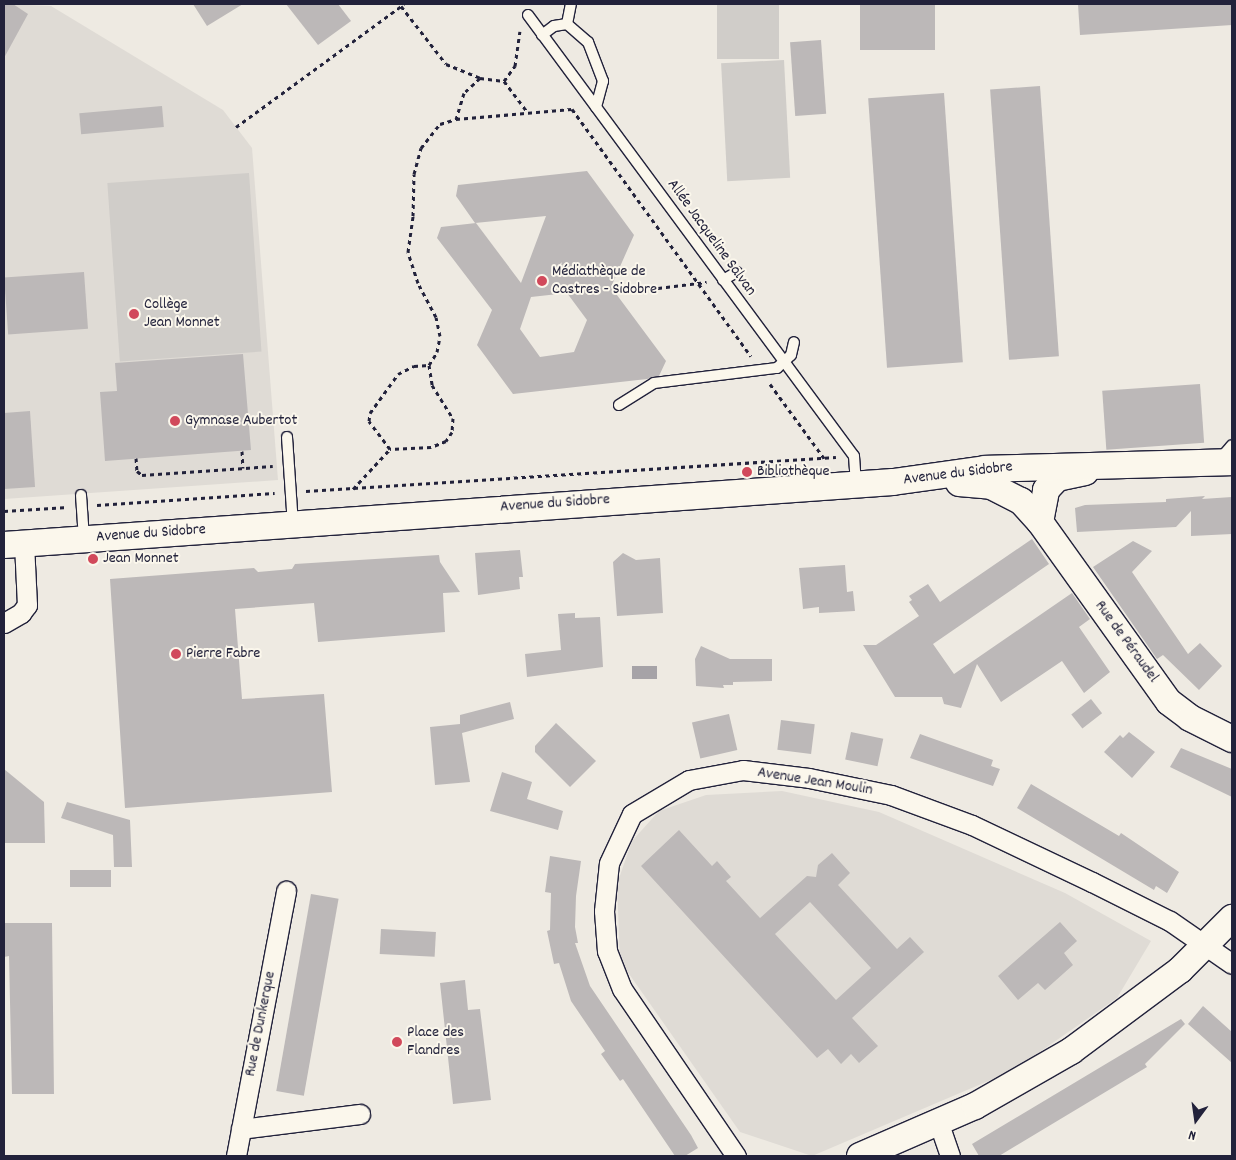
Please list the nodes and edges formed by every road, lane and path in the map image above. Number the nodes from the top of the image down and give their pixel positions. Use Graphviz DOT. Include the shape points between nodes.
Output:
graph roads {
  1 [pos="571,4"];
  2 [pos="403,5"];
  3 [pos="528,15"];
  4 [pos="567,24"];
  5 [pos="542,35"];
  6 [pos="480,78"];
  7 [pos="504,81"];
  8 [pos="596,107"];
  9 [pos="528,113"];
  10 [pos="456,119"];
  11 [pos="236,127"];
  12 [pos="737,272"];
  13 [pos="723,280"];
  14 [pos="697,283"];
  15 [pos="642,290"];
  16 [pos="794,342"];
  17 [pos="784,363"];
  18 [pos="429,365"];
  19 [pos="761,371"];
  20 [pos="619,405"];
  21 [pos="286,437"];
  22 [pos="390,449"];
  23 [pos="242,451"];
  24 [pos="854,456"];
  25 [pos="1226,456"];
  26 [pos="136,458"];
  27 [pos="824,458"];
  28 [pos="289,465"];
  29 [pos="1105,467"];
  30 [pos="244,468"];
  31 [pos="893,482"];
  32 [pos="856,484"];
  33 [pos="354,489"];
  34 [pos="291,492"];
  35 [pos="81,495"];
  36 [pos="81,506"];
  37 [pos="4,511"];
  38 [pos="1040,522"];
  39 [pos="293,524"];
  40 [pos="84,539"];
  41 [pos="14,544"];
  42 [pos="4,623"];
  43 [pos="1232,739"];
  44 [pos="286,891"];
  45 [pos="1232,918"];
  46 [pos="1206,945"];
  47 [pos="1232,964"];
  48 [pos="360,1114"];
  49 [pos="938,1121"];
  50 [pos="241,1129"];
  51 [pos="236,1156"];
  52 [pos="736,1156"];
  53 [pos="860,1156"];
  54 [pos="950,1156"];
  1 -- 4 [label="lane"];
  2 -- 6 [label="path" via="446,64"];
  2 -- 11 [label="path"];
  3 -- 5 [label="lane, Allée Jacqueline Salvan"];
  3 -- 7 [label="path" via="521,23 515,66"];
  4 -- 5 [label="lane" via="554,26"];
  4 -- 8 [label="lane" via="588,42 597,62 603,81"];
  5 -- 8 [label="lane, Allée Jacqueline Salvan"];
  6 -- 7 [label="path"];
  6 -- 10 [label="path" via="464,93"];
  7 -- 9 [label="path"];
  8 -- 13 [label="lane, Allée Jacqueline Salvan"];
  9 -- 10 [label="path"];
  9 -- 14 [label="path" via="572,109"];
  10 -- 18 [label="path" via="440,124 428,135 414,174 408,252 414,275 436,317 440,336 437,352"];
  12 -- 13 [label="lane"];
  13 -- 14 [label="path"];
  13 -- 17 [label="lane, Allée Jacqueline Salvan"];
  14 -- 15 [label="path"];
  14 -- 19 [label="path"];
  16 -- 17 [label="lane"];
  17 -- 19 [label="lane"];
  17 -- 24 [label="lane, Allée Jacqueline Salvan"];
  18 -- 22 [label="path" via="414,366 398,374 370,413 369,421"];
  18 -- 22 [label="path" via="432,386 453,418 452,432 446,441 431,447"];
  19 -- 20 [label="lane" via="654,384"];
  19 -- 27 [label="path"];
  21 -- 28 [label="lane"];
  22 -- 33 [label="path"];
  23 -- 30 [label="path"];
  24 -- 27 [label="path"];
  24 -- 32 [label="lane"];
  25 -- 29 [label="main road"];
  26 -- 30 [label="path" via="137,471 142,475"];
  27 -- 33 [label="path"];
  28 -- 30 [label="path"];
  28 -- 34 [label="lane"];
  29 -- 31 [label="main road, Avenue du Sidobre" via="1042,465 985,469"];
  29 -- 38 [label="main road" via="1057,478 1046,490"];
  31 -- 32 [label="main road, Avenue du Sidobre"];
  31 -- 38 [label="main road, Rue de Péraudel" via="991,486 1021,501"];
  32 -- 39 [label="main road, Avenue du Sidobre"];
  33 -- 34 [label="path"];
  34 -- 36 [label="path"];
  34 -- 39 [label="lane"];
  35 -- 36 [label="lane"];
  36 -- 37 [label="path"];
  36 -- 40 [label="lane"];
  38 -- 43 [label="main road, Rue de Péraudel" via="1169,702 1190,718"];
  39 -- 40 [label="main road, Avenue du Sidobre"];
  40 -- 41 [label="main road, Avenue du Sidobre"];
  41 -- 42 [label="street" via="27,605 21,613"];
  44 -- 50 [label="street, Rue de Dunkerque"];
  45 -- 46 [label="main road"];
  46 -- 47 [label="street, Avenue Jean Moulin"];
  46 -- 49 [label="main road" via="1146,998 1071,1051 1028,1078"];
  46 -- 52 [label="street, Avenue Jean Moulin" via="1170,921 1084,878 972,825 892,795 809,778 743,770 689,780 632,814 609,863 604,911 607,951 622,988"];
  48 -- 50 [label="street"];
  49 -- 53 [label="main road"];
  49 -- 54 [label="street"];
  50 -- 51 [label="street, Rue de Dunkerque"];
}
